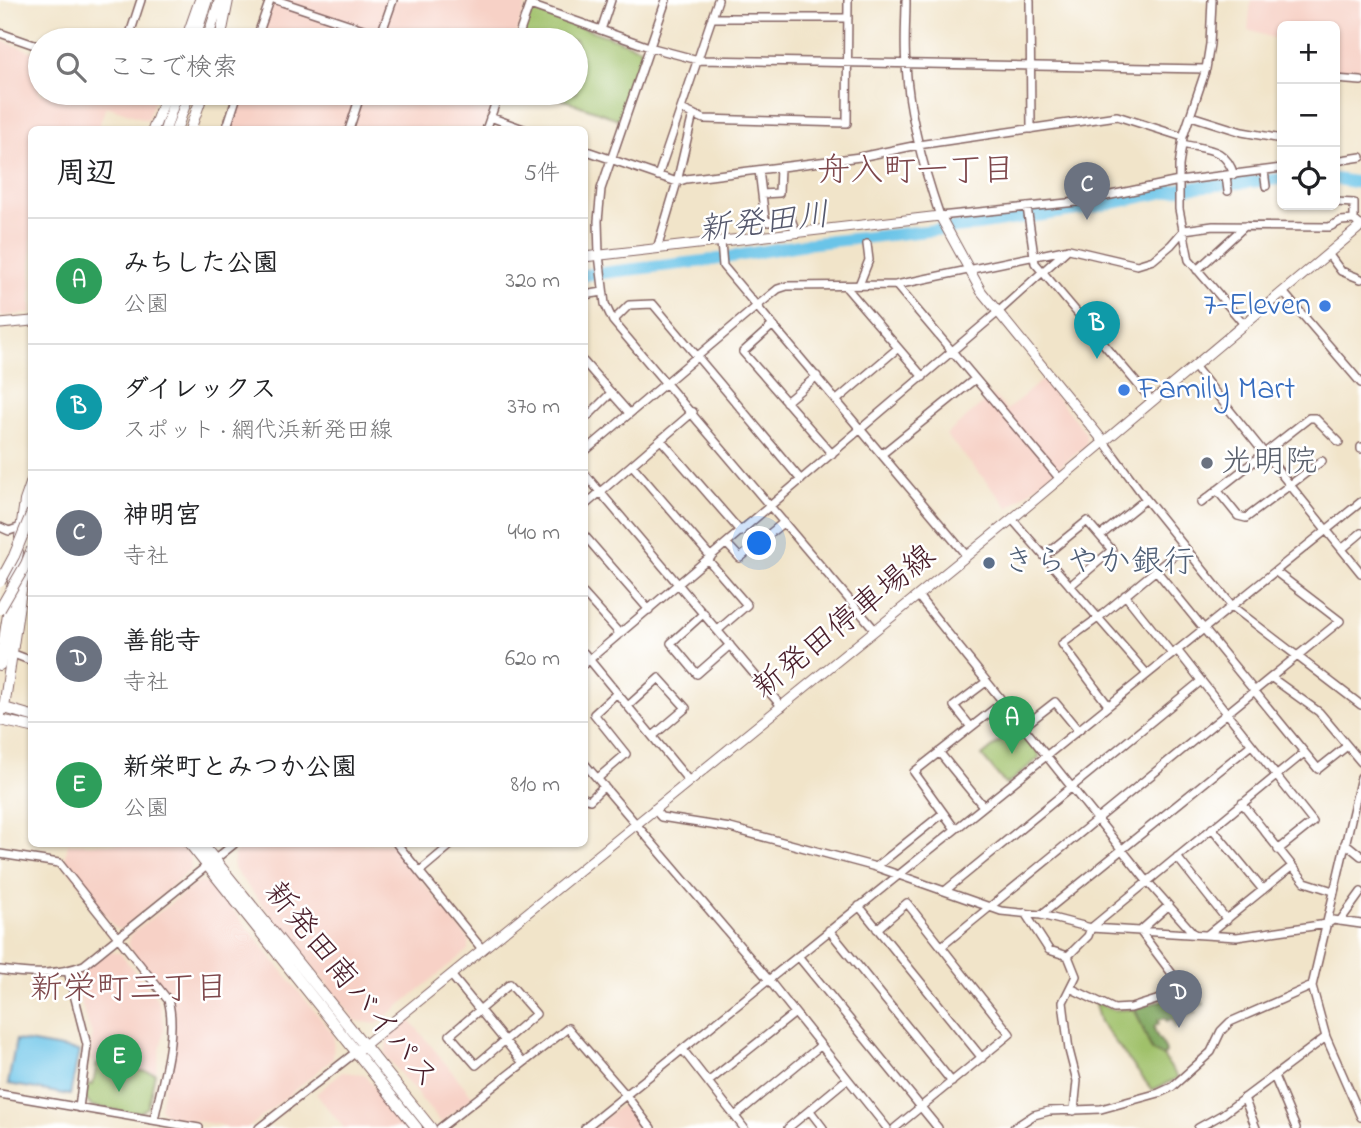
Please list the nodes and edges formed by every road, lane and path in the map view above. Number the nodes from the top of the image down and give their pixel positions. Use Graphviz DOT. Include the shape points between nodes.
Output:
graph roads {
  1 [pos="141,0"];
  2 [pos="200,0"];
  3 [pos="207,0"];
  4 [pos="220,0"];
  5 [pos="228,0"];
  6 [pos="270,0"];
  7 [pos="276,0"];
  8 [pos="393,0"];
  9 [pos="611,0"];
  10 [pos="666,0"];
  11 [pos="718,0"];
  12 [pos="848,0"];
  13 [pos="906,0"];
  14 [pos="1030,0"];
  15 [pos="1212,0"];
  16 [pos="530,2"];
  17 [pos="712,18"];
  18 [pos="848,18"];
  19 [pos="132,28"];
  20 [pos="190,28"];
  21 [pos="198,28"];
  22 [pos="211,28"];
  23 [pos="222,28"];
  24 [pos="260,28"];
  25 [pos="353,28"];
  26 [pos="383,28"];
  27 [pos="521,28"];
  28 [pos="601,30"];
  29 [pos="0,33"];
  30 [pos="28,43"];
  31 [pos="649,47"];
  32 [pos="698,60"];
  33 [pos="848,64"];
  34 [pos="905,64"];
  35 [pos="1030,66"];
  36 [pos="1206,69"];
  37 [pos="1340,79"];
  38 [pos="1361,81"];
  39 [pos="162,105"];
  40 [pos="173,105"];
  41 [pos="185,105"];
  42 [pos="199,105"];
  43 [pos="234,105"];
  44 [pos="357,105"];
  45 [pos="494,105"];
  46 [pos="681,109"];
  47 [pos="693,114"];
  48 [pos="1191,116"];
  49 [pos="490,117"];
  50 [pos="155,126"];
  51 [pos="165,126"];
  52 [pos="177,126"];
  53 [pos="191,126"];
  54 [pos="227,126"];
  55 [pos="350,126"];
  56 [pos="487,126"];
  57 [pos="515,126"];
  58 [pos="1031,129"];
  59 [pos="1277,138"];
  60 [pos="1183,141"];
  61 [pos="918,145"];
  62 [pos="588,151"];
  63 [pos="1361,157"];
  64 [pos="610,159"];
  65 [pos="1340,160"];
  66 [pos="780,167"];
  67 [pos="759,170"];
  68 [pos="1277,170"];
  69 [pos="1264,174"];
  70 [pos="658,176"];
  71 [pos="1229,178"];
  72 [pos="677,182"];
  73 [pos="1266,186"];
  74 [pos="1179,188"];
  75 [pos="1227,191"];
  76 [pos="762,194"];
  77 [pos="1340,202"];
  78 [pos="1027,209"];
  79 [pos="942,219"];
  80 [pos="1359,224"];
  81 [pos="1245,226"];
  82 [pos="1184,230"];
  83 [pos="796,232"];
  84 [pos="867,244"];
  85 [pos="721,246"];
  86 [pos="657,249"];
  87 [pos="1069,249"];
  88 [pos="1329,255"];
  89 [pos="1033,256"];
  90 [pos="588,258"];
  91 [pos="599,259"];
  92 [pos="1197,270"];
  93 [pos="969,271"];
  94 [pos="1042,274"];
  95 [pos="1361,279"];
  96 [pos="859,285"];
  97 [pos="896,285"];
  98 [pos="845,286"];
  99 [pos="603,292"];
  100 [pos="1283,292"];
  101 [pos="588,294"];
  102 [pos="757,306"];
  103 [pos="997,313"];
  104 [pos="28,321"];
  105 [pos="613,321"];
  106 [pos="0,324"];
  107 [pos="1244,324"];
  108 [pos="773,325"];
  109 [pos="898,348"];
  110 [pos="952,351"];
  111 [pos="696,358"];
  112 [pos="1194,366"];
  113 [pos="588,367"];
  114 [pos="817,376"];
  115 [pos="923,377"];
  116 [pos="975,379"];
  117 [pos="1361,383"];
  118 [pos="665,384"];
  119 [pos="611,393"];
  120 [pos="837,400"];
  121 [pos="1152,401"];
  122 [pos="786,402"];
  123 [pos="693,412"];
  124 [pos="629,413"];
  125 [pos="588,414"];
  126 [pos="862,429"];
  127 [pos="661,440"];
  128 [pos="1104,442"];
  129 [pos="1339,442"];
  130 [pos="588,449"];
  131 [pos="1264,453"];
  132 [pos="832,454"];
  133 [pos="883,454"];
  134 [pos="1322,461"];
  135 [pos="632,466"];
  136 [pos="588,477"];
  137 [pos="1060,478"];
  138 [pos="801,480"];
  139 [pos="1289,484"];
  140 [pos="1217,490"];
  141 [pos="28,492"];
  142 [pos="601,492"];
  143 [pos="1146,499"];
  144 [pos="1361,502"];
  145 [pos="588,503"];
  146 [pos="1200,503"];
  147 [pos="770,506"];
  148 [pos="1012,519"];
  149 [pos="28,522"];
  150 [pos="784,522"];
  151 [pos="0,527"];
  152 [pos="21,527"];
  153 [pos="1326,530"];
  154 [pos="741,532"];
  155 [pos="1361,534"];
  156 [pos="1100,536"];
  157 [pos="588,540"];
  158 [pos="727,544"];
  159 [pos="1184,547"];
  160 [pos="1342,549"];
  161 [pos="967,555"];
  162 [pos="28,556"];
  163 [pos="1044,556"];
  164 [pos="710,558"];
  165 [pos="0,569"];
  166 [pos="1155,569"];
  167 [pos="1276,572"];
  168 [pos="1361,573"];
  169 [pos="0,582"];
  170 [pos="22,583"];
  171 [pos="680,584"];
  172 [pos="1070,586"];
  173 [pos="1125,595"];
  174 [pos="918,596"];
  175 [pos="588,598"];
  176 [pos="1233,607"];
  177 [pos="0,609"];
  178 [pos="649,610"];
  179 [pos="704,613"];
  180 [pos="1098,618"];
  181 [pos="718,629"];
  182 [pos="1203,629"];
  183 [pos="875,630"];
  184 [pos="620,634"];
  185 [pos="730,645"];
  186 [pos="1174,652"];
  187 [pos="15,657"];
  188 [pos="1298,657"];
  189 [pos="588,658"];
  190 [pos="28,661"];
  191 [pos="588,661"];
  192 [pos="0,665"];
  193 [pos="1147,674"];
  194 [pos="1272,678"];
  195 [pos="1201,681"];
  196 [pos="986,682"];
  197 [pos="1255,692"];
  198 [pos="617,693"];
  199 [pos="1003,702"];
  200 [pos="1108,705"];
  201 [pos="1361,705"];
  202 [pos="628,706"];
  203 [pos="782,706"];
  204 [pos="1,709"];
  205 [pos="28,715"];
  206 [pos="1226,715"];
  207 [pos="0,720"];
  208 [pos="28,726"];
  209 [pos="971,727"];
  210 [pos="1023,727"];
  211 [pos="1078,730"];
  212 [pos="653,736"];
  213 [pos="1251,745"];
  214 [pos="1347,746"];
  215 [pos="939,752"];
  216 [pos="1304,753"];
  217 [pos="1046,755"];
  218 [pos="1361,762"];
  219 [pos="588,767"];
  220 [pos="1276,775"];
  221 [pos="1361,777"];
  222 [pos="598,778"];
  223 [pos="689,781"];
  224 [pos="604,786"];
  225 [pos="1071,786"];
  226 [pos="588,799"];
  227 [pos="1242,803"];
  228 [pos="983,806"];
  229 [pos="654,809"];
  230 [pos="942,814"];
  231 [pos="1097,819"];
  232 [pos="637,823"];
  233 [pos="1212,828"];
  234 [pos="955,829"];
  235 [pos="1345,843"];
  236 [pos="194,847"];
  237 [pos="204,847"];
  238 [pos="230,847"];
  239 [pos="400,847"];
  240 [pos="448,847"];
  241 [pos="1121,849"];
  242 [pos="1278,850"];
  243 [pos="0,854"];
  244 [pos="1361,856"];
  245 [pos="1177,857"];
  246 [pos="211,862"];
  247 [pos="876,867"];
  248 [pos="1291,867"];
  249 [pos="420,871"];
  250 [pos="897,876"];
  251 [pos="1147,881"];
  252 [pos="946,890"];
  253 [pos="1263,890"];
  254 [pos="1333,891"];
  255 [pos="1361,892"];
  256 [pos="859,906"];
  257 [pos="1168,906"];
  258 [pos="989,907"];
  259 [pos="1025,913"];
  260 [pos="1041,915"];
  261 [pos="1227,920"];
  262 [pos="1340,922"];
  263 [pos="1327,924"];
  264 [pos="1361,924"];
  265 [pos="1091,928"];
  266 [pos="877,929"];
  267 [pos="830,930"];
  268 [pos="1140,931"];
  269 [pos="1195,935"];
  270 [pos="1207,935"];
  271 [pos="118,938"];
  272 [pos="942,946"];
  273 [pos="482,949"];
  274 [pos="798,956"];
  275 [pos="1068,956"];
  276 [pos="0,970"];
  277 [pos="68,971"];
  278 [pos="451,975"];
  279 [pos="768,979"];
  280 [pos="1312,986"];
  281 [pos="1070,988"];
  282 [pos="480,1010"];
  283 [pos="795,1013"];
  284 [pos="1326,1037"];
  285 [pos="505,1041"];
  286 [pos="820,1046"];
  287 [pos="360,1049"];
  288 [pos="683,1050"];
  289 [pos="982,1058"];
  290 [pos="523,1063"];
  291 [pos="1274,1076"];
  292 [pos="847,1079"];
  293 [pos="952,1082"];
  294 [pos="708,1083"];
  295 [pos="0,1094"];
  296 [pos="626,1095"];
  297 [pos="1244,1098"];
  298 [pos="921,1106"];
  299 [pos="79,1108"];
  300 [pos="810,1111"];
  301 [pos="1074,1111"];
  302 [pos="735,1116"];
  303 [pos="1361,1118"];
  304 [pos="154,1120"];
  305 [pos="1211,1125"];
  306 [pos="264,1127"];
  307 [pos="199,1128"];
  308 [pos="417,1128"];
  309 [pos="430,1128"];
  310 [pos="440,1128"];
  311 [pos="585,1128"];
  312 [pos="651,1128"];
  313 [pos="744,1128"];
  314 [pos="788,1128"];
  315 [pos="823,1128"];
  316 [pos="887,1128"];
  317 [pos="895,1128"];
  318 [pos="938,1128"];
  319 [pos="1014,1128"];
  320 [pos="1198,1128"];
  321 [pos="1256,1128"];
  322 [pos="1296,1128"];
  1 -- 19 [label="street"];
  2 -- 20 [label="highway"];
  3 -- 21 [label="highway"];
  4 -- 22 [label="highway"];
  5 -- 23 [label="highway"];
  6 -- 24 [label="street"];
  7 -- 25 [label="street"];
  8 -- 26 [label="street"];
  9 -- 28 [label="street"];
  10 -- 31 [label="street"];
  11 -- 17 [label="street"];
  12 -- 18 [label="street"];
  13 -- 34 [label="street"];
  14 -- 35 [label="street"];
  15 -- 36 [label="street"];
  16 -- 27 [label="street"];
  16 -- 28 [label="street"];
  17 -- 18 [label="street"];
  17 -- 32 [label="street"];
  18 -- 33 [label="street"];
  28 -- 31 [label="street"];
  29 -- 30 [label="street"];
  31 -- 32 [label="street"];
  31 -- 64 [label="street"];
  32 -- 33 [label="street"];
  32 -- 46 [label="street"];
  33 -- 34 [label="street"];
  33 -- 47 [label="street" via="848,122"];
  34 -- 35 [label="street"];
  34 -- 61 [label="street"];
  35 -- 36 [label="street"];
  35 -- 58 [label="street"];
  36 -- 48 [label="street"];
  37 -- 38 [label="street"];
  39 -- 50 [label="highway"];
  40 -- 51 [label="highway"];
  41 -- 52 [label="highway"];
  42 -- 53 [label="highway"];
  43 -- 54 [label="street"];
  44 -- 55 [label="street"];
  45 -- 49 [label="street"];
  46 -- 47 [label="street"];
  46 -- 70 [label="street"];
  47 -- 72 [label="street"];
  48 -- 59 [label="street"];
  48 -- 60 [label="street"];
  49 -- 56 [label="street"];
  49 -- 57 [label="street"];
  58 -- 60 [label="street" via="1117,116"];
  58 -- 61 [label="street"];
  60 -- 71 [label="street" via="1222,154 1230,161"];
  60 -- 74 [label="street"];
  61 -- 66 [label="street"];
  61 -- 79 [label="street"];
  62 -- 64 [label="street"];
  63 -- 65 [label="street"];
  64 -- 70 [label="street"];
  64 -- 91 [label="street" via="601,190"];
  66 -- 67 [label="street"];
  66 -- 76 [label="street" via="779,192"];
  67 -- 72 [label="street"];
  67 -- 76 [label="street"];
  68 -- 69 [label="street"];
  69 -- 71 [label="street"];
  69 -- 73 [label="street"];
  70 -- 72 [label="street"];
  71 -- 74 [label="street"];
  71 -- 75 [label="street"];
  72 -- 86 [label="street"];
  74 -- 78 [label="street"];
  74 -- 82 [label="street"];
  76 -- 83 [label="street" via="765,219 792,219"];
  77 -- 80 [label="street" via="1354,203"];
  78 -- 79 [label="street"];
  78 -- 89 [label="street"];
  79 -- 83 [label="main road"];
  79 -- 93 [label="main road"];
  80 -- 81 [label="street"];
  80 -- 88 [label="main road, 新発田停車場線"];
  81 -- 82 [label="street"];
  81 -- 92 [label="street"];
  82 -- 87 [label="street" via="1153,260 1137,265"];
  82 -- 92 [label="street" via="1189,260"];
  83 -- 85 [label="main road"];
  84 -- 96 [label="street" via="869,260"];
  85 -- 86 [label="main road"];
  85 -- 102 [label="street" via="723,266"];
  86 -- 91 [label="main road"];
  87 -- 89 [label="street"];
  87 -- 94 [label="street"];
  88 -- 95 [label="street" via="1341,271"];
  88 -- 100 [label="main road, 新発田停車場線"];
  89 -- 93 [label="street"];
  89 -- 94 [label="street"];
  90 -- 91 [label="main road"];
  91 -- 99 [label="street"];
  92 -- 107 [label="street"];
  93 -- 97 [label="street"];
  93 -- 103 [label="main road"];
  94 -- 103 [label="street"];
  94 -- 121 [label="street"];
  96 -- 97 [label="street"];
  96 -- 98 [label="street"];
  97 -- 110 [label="street"];
  98 -- 102 [label="street" via="787,286"];
  98 -- 109 [label="street"];
  99 -- 101 [label="street"];
  99 -- 105 [label="street"];
  100 -- 107 [label="main road, 新発田停車場線"];
  100 -- 117 [label="street"];
  102 -- 108 [label="street"];
  102 -- 111 [label="street"];
  103 -- 110 [label="street"];
  103 -- 128 [label="main road"];
  104 -- 106 [label="main road"];
  105 -- 111 [label="street" via="629,305 653,304"];
  105 -- 118 [label="street"];
  107 -- 112 [label="main road, 新発田停車場線"];
  108 -- 114 [label="street"];
  108 -- 122 [label="street" via="743,352"];
  109 -- 115 [label="street"];
  109 -- 120 [label="street"];
  110 -- 115 [label="street"];
  110 -- 116 [label="street"];
  111 -- 118 [label="street"];
  111 -- 138 [label="street"];
  112 -- 121 [label="main road, 新発田停車場線"];
  112 -- 131 [label="street"];
  113 -- 119 [label="street"];
  114 -- 120 [label="street"];
  114 -- 122 [label="street"];
  115 -- 126 [label="street"];
  116 -- 133 [label="street"];
  116 -- 137 [label="street"];
  118 -- 123 [label="street"];
  118 -- 124 [label="street"];
  119 -- 124 [label="street"];
  119 -- 125 [label="street"];
  120 -- 126 [label="street"];
  121 -- 128 [label="main road, 新発田停車場線"];
  122 -- 132 [label="street"];
  123 -- 127 [label="street"];
  123 -- 147 [label="street"];
  124 -- 130 [label="street"];
  126 -- 132 [label="street"];
  126 -- 133 [label="street"];
  127 -- 135 [label="street"];
  127 -- 154 [label="street"];
  128 -- 137 [label="main road, 新発田停車場線"];
  128 -- 143 [label="street"];
  129 -- 131 [label="street" via="1315,418 1309,418"];
  131 -- 139 [label="street"];
  131 -- 140 [label="street"];
  132 -- 138 [label="street"];
  133 -- 161 [label="street"];
  134 -- 139 [label="street"];
  135 -- 142 [label="street"];
  135 -- 164 [label="street"];
  136 -- 142 [label="street"];
  137 -- 148 [label="main road, 新発田停車場線"];
  138 -- 147 [label="street"];
  139 -- 140 [label="street" via="1246,517 1238,516"];
  139 -- 153 [label="street"];
  140 -- 146 [label="street"];
  141 -- 152 [label="highway"];
  142 -- 145 [label="street"];
  142 -- 171 [label="street"];
  143 -- 156 [label="street"];
  143 -- 159 [label="street"];
  144 -- 153 [label="street"];
  147 -- 150 [label="street"];
  147 -- 154 [label="street"];
  148 -- 161 [label="main road, 新発田停車場線"];
  148 -- 163 [label="street"];
  149 -- 169 [label="highway, bridge"];
  150 -- 158 [label="street" via="740,558"];
  150 -- 183 [label="street"];
  151 -- 152 [label="street" via="9,531"];
  152 -- 170 [label="highway"];
  153 -- 160 [label="street"];
  153 -- 167 [label="street"];
  154 -- 158 [label="street"];
  155 -- 160 [label="street"];
  156 -- 163 [label="street" via="1087,521"];
  156 -- 172 [label="street" via="1112,550"];
  157 -- 178 [label="street"];
  158 -- 164 [label="street"];
  159 -- 166 [label="street"];
  159 -- 176 [label="street"];
  160 -- 168 [label="street"];
  161 -- 174 [label="main road, 新発田停車場線"];
  162 -- 177 [label="highway, bridge"];
  163 -- 172 [label="street"];
  164 -- 171 [label="street"];
  164 -- 181 [label="street" via="747,605"];
  165 -- 170 [label="street"];
  166 -- 173 [label="street"];
  166 -- 182 [label="street"];
  167 -- 176 [label="street"];
  167 -- 188 [label="street" via="1340,621"];
  170 -- 187 [label="highway"];
  170 -- 192 [label="highway"];
  171 -- 178 [label="street"];
  171 -- 179 [label="street"];
  172 -- 180 [label="street"];
  173 -- 180 [label="street"];
  173 -- 186 [label="street"];
  174 -- 183 [label="main road, 新発田停車場線"];
  174 -- 196 [label="street"];
  175 -- 184 [label="street"];
  176 -- 182 [label="street"];
  176 -- 188 [label="street"];
  178 -- 184 [label="street"];
  179 -- 181 [label="street"];
  179 -- 185 [label="street" via="671,643 697,674"];
  180 -- 193 [label="street"];
  180 -- 200 [label="street" via="1062,644"];
  181 -- 185 [label="street"];
  182 -- 186 [label="street"];
  182 -- 197 [label="street"];
  183 -- 203 [label="main road, 新発田停車場線"];
  184 -- 189 [label="street"];
  185 -- 203 [label="street"];
  186 -- 193 [label="street"];
  186 -- 195 [label="street"];
  187 -- 190 [label="street"];
  187 -- 204 [label="highway"];
  188 -- 194 [label="street"];
  188 -- 201 [label="street"];
  191 -- 198 [label="street"];
  193 -- 200 [label="street"];
  194 -- 197 [label="street"];
  194 -- 214 [label="street" via="1319,712"];
  195 -- 206 [label="street"];
  195 -- 225 [label="street"];
  196 -- 199 [label="street"];
  196 -- 209 [label="street" via="954,706"];
  197 -- 206 [label="street"];
  197 -- 216 [label="street"];
  198 -- 202 [label="street"];
  198 -- 222 [label="street" via="594,714 626,754"];
  199 -- 209 [label="street"];
  199 -- 210 [label="street"];
  200 -- 211 [label="street"];
  202 -- 212 [label="street"];
  202 -- 212 [label="street" via="659,678 686,708"];
  203 -- 223 [label="main road, 新発田停車場線"];
  204 -- 205 [label="highway"];
  206 -- 213 [label="street"];
  206 -- 231 [label="street"];
  207 -- 208 [label="highway"];
  209 -- 215 [label="street"];
  210 -- 211 [label="street" via="1055,702"];
  210 -- 217 [label="street"];
  211 -- 217 [label="street"];
  212 -- 223 [label="street"];
  213 -- 220 [label="street"];
  213 -- 241 [label="street"];
  214 -- 216 [label="street" via="1318,769"];
  214 -- 218 [label="street"];
  215 -- 228 [label="street"];
  215 -- 230 [label="street" via="915,772"];
  216 -- 220 [label="street"];
  217 -- 225 [label="street"];
  217 -- 228 [label="street"];
  219 -- 222 [label="street"];
  220 -- 227 [label="street"];
  220 -- 242 [label="street" via="1314,822"];
  221 -- 235 [label="street"];
  222 -- 224 [label="street"];
  223 -- 229 [label="main road, 新発田停車場線"];
  224 -- 226 [label="street"];
  224 -- 232 [label="street"];
  225 -- 231 [label="street"];
  225 -- 252 [label="street"];
  227 -- 233 [label="street"];
  227 -- 242 [label="street"];
  228 -- 234 [label="street"];
  229 -- 232 [label="main road, 新発田停車場線"];
  229 -- 247 [label="street" via="660,817 730,828"];
  230 -- 234 [label="street"];
  230 -- 247 [label="street"];
  231 -- 241 [label="street"];
  231 -- 258 [label="street"];
  232 -- 273 [label="main road, 新発田停車場線"];
  232 -- 279 [label="street"];
  233 -- 245 [label="street"];
  233 -- 253 [label="street"];
  234 -- 250 [label="street"];
  235 -- 244 [label="street"];
  235 -- 254 [label="street"];
  236 -- 246 [label="highway, 新発田南バイパス"];
  237 -- 246 [label="highway, 新発田南バイパス"];
  238 -- 246 [label="street"];
  239 -- 249 [label="street"];
  240 -- 249 [label="street"];
  241 -- 251 [label="street"];
  241 -- 260 [label="street"];
  242 -- 248 [label="street"];
  243 -- 271 [label="street" via="59,863"];
  245 -- 251 [label="street"];
  245 -- 261 [label="street"];
  246 -- 271 [label="street"];
  246 -- 287 [label="highway, 新発田南バイパス"];
  247 -- 250 [label="street"];
  248 -- 253 [label="street"];
  248 -- 254 [label="street" via="1305,883"];
  249 -- 273 [label="street"];
  250 -- 252 [label="street"];
  250 -- 256 [label="street"];
  251 -- 257 [label="street"];
  251 -- 265 [label="street"];
  252 -- 258 [label="street"];
  253 -- 261 [label="street"];
  254 -- 263 [label="street"];
  255 -- 262 [label="street"];
  256 -- 266 [label="street"];
  256 -- 267 [label="street"];
  257 -- 268 [label="street"];
  257 -- 269 [label="street"];
  258 -- 259 [label="street"];
  258 -- 272 [label="street"];
  259 -- 260 [label="street"];
  259 -- 275 [label="street" via="1048,950"];
  260 -- 265 [label="street"];
  261 -- 270 [label="street"];
  262 -- 263 [label="street"];
  262 -- 264 [label="street"];
  263 -- 270 [label="street" via="1237,937"];
  263 -- 280 [label="street"];
  265 -- 268 [label="street"];
  265 -- 275 [label="street"];
  266 -- 272 [label="street" via="907,903"];
  266 -- 289 [label="street"];
  267 -- 274 [label="street"];
  267 -- 293 [label="street"];
  268 -- 269 [label="street"];
  268 -- 281 [label="street" via="1185,991 1114,1009"];
  269 -- 270 [label="street"];
  271 -- 277 [label="street"];
  271 -- 304 [label="street" via="172,1012"];
  272 -- 289 [label="street" via="1010,1034"];
  273 -- 278 [label="main road, 新発田停車場線"];
  274 -- 279 [label="street"];
  274 -- 298 [label="street"];
  275 -- 281 [label="street" via="1076,976"];
  276 -- 277 [label="street"];
  277 -- 299 [label="street" via="87,1045"];
  278 -- 282 [label="street"];
  278 -- 287 [label="main road, 新発田停車場線"];
  279 -- 283 [label="street"];
  279 -- 288 [label="street"];
  280 -- 284 [label="street"];
  280 -- 301 [label="street" via="1230,1022 1211,1052 1172,1087 1101,1108"];
  281 -- 301 [label="street" via="1063,1002 1077,1081"];
  282 -- 285 [label="street"];
  282 -- 285 [label="street" via="450,1035 476,1065"];
  282 -- 285 [label="street" via="510,984 536,1014"];
  283 -- 286 [label="street"];
  283 -- 294 [label="street"];
  284 -- 291 [label="street"];
  284 -- 303 [label="street"];
  285 -- 290 [label="street"];
  286 -- 292 [label="street"];
  286 -- 302 [label="street"];
  287 -- 306 [label="street"];
  287 -- 308 [label="highway, 新発田南バイパス"];
  287 -- 309 [label="highway, 新発田南バイパス"];
  288 -- 294 [label="street"];
  288 -- 296 [label="street"];
  289 -- 293 [label="street"];
  290 -- 296 [label="street" via="568,1028"];
  290 -- 310 [label="street"];
  291 -- 297 [label="street"];
  291 -- 322 [label="street"];
  292 -- 300 [label="street"];
  292 -- 316 [label="street"];
  293 -- 298 [label="street"];
  294 -- 302 [label="street"];
  295 -- 299 [label="street"];
  296 -- 311 [label="street"];
  296 -- 312 [label="street"];
  297 -- 305 [label="street"];
  297 -- 321 [label="street"];
  298 -- 317 [label="street"];
  298 -- 318 [label="street"];
  299 -- 304 [label="street"];
  300 -- 314 [label="street"];
  300 -- 315 [label="street"];
  301 -- 319 [label="street" via="1034,1115"];
  302 -- 313 [label="street"];
  304 -- 307 [label="street"];
  305 -- 320 [label="street"];
}
